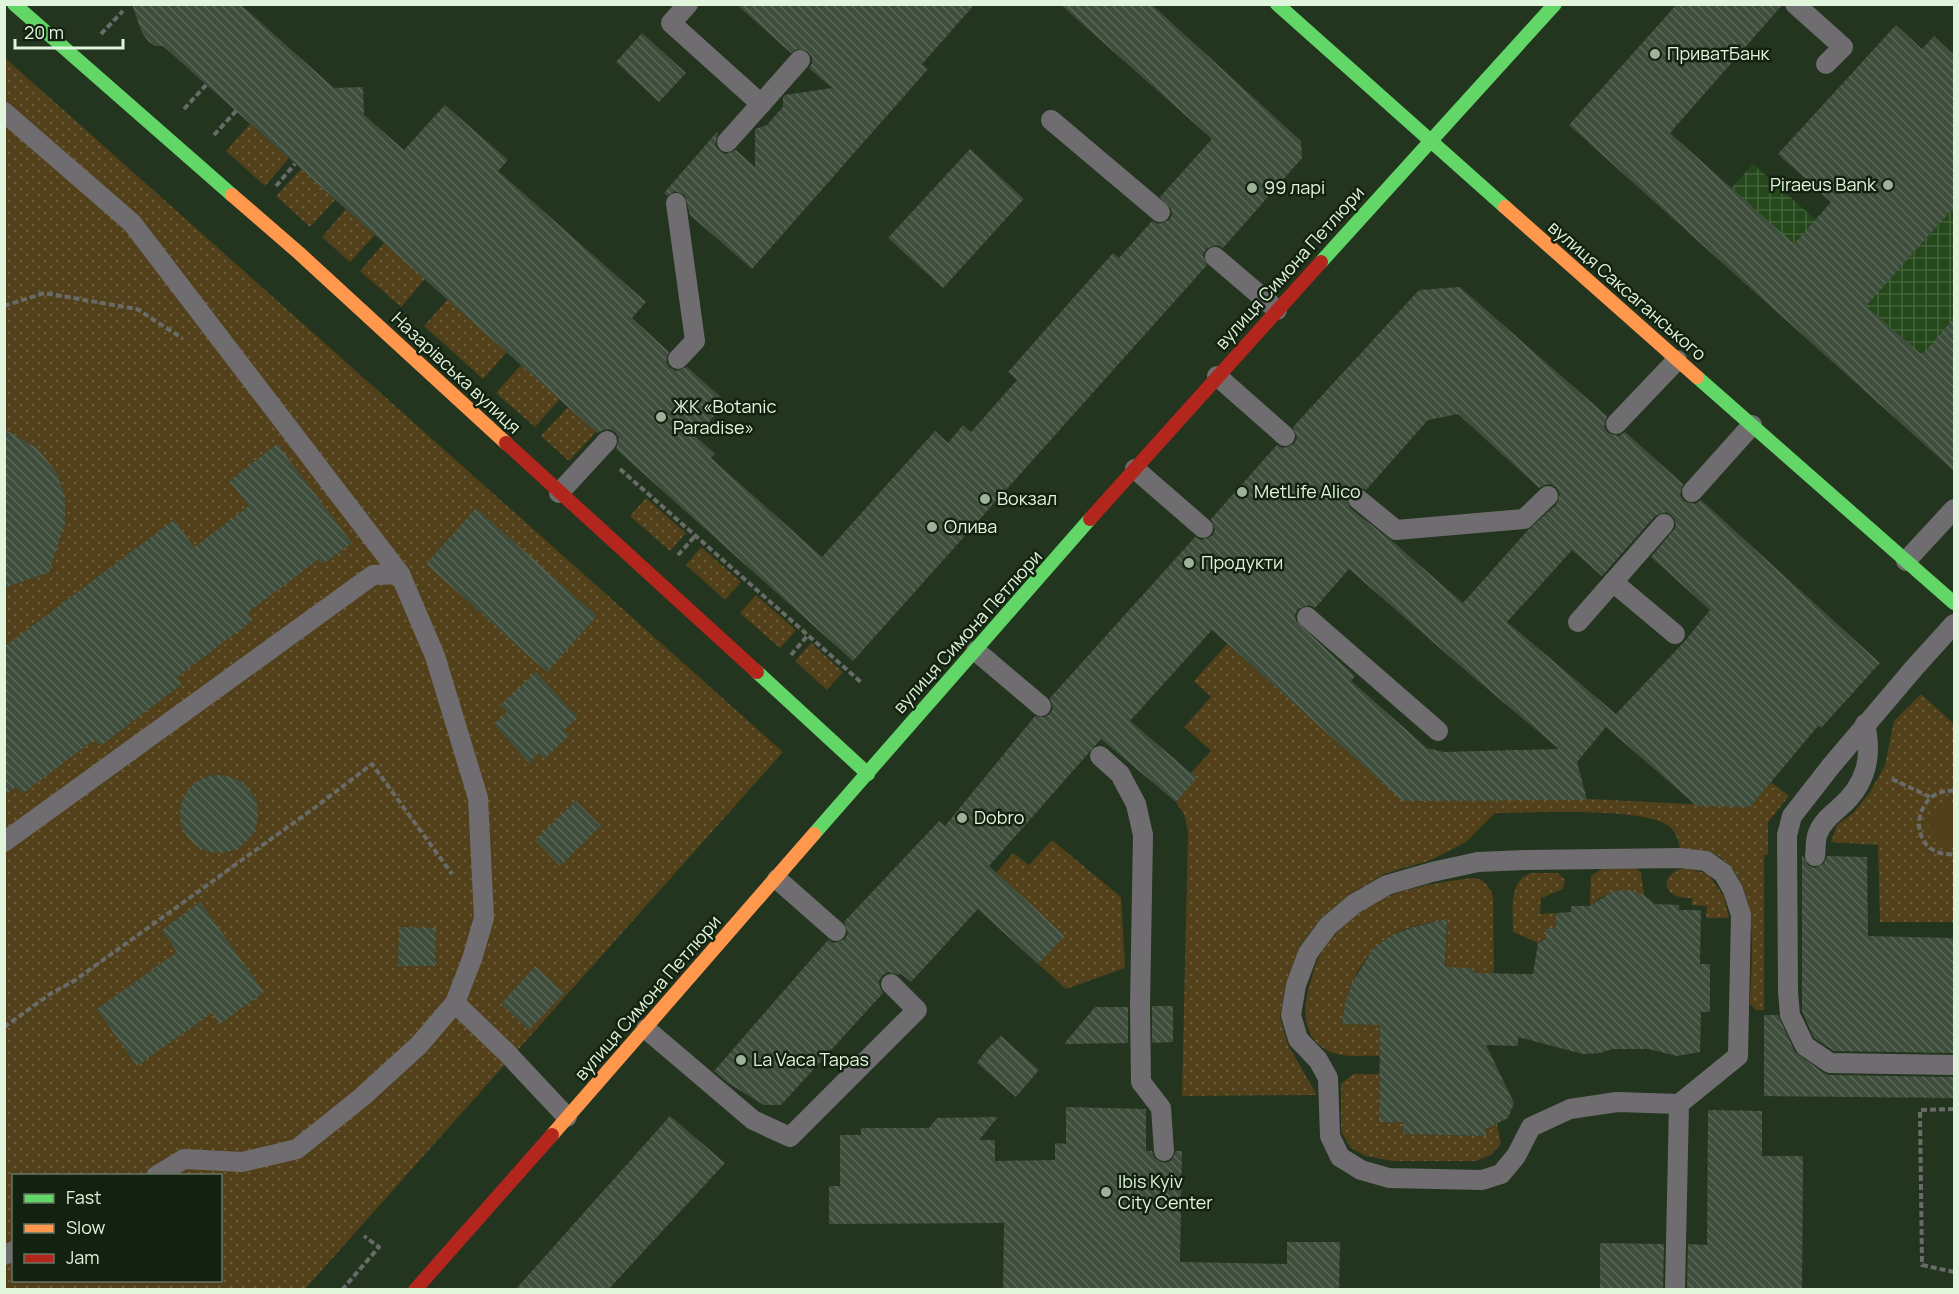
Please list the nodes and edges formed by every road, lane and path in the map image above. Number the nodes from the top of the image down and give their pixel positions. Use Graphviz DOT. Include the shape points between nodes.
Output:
graph roads {
  1 [pos="14,4"];
  2 [pos="688,4"];
  3 [pos="1277,4"];
  4 [pos="1555,4"];
  5 [pos="1795,4"];
  6 [pos="123,11"];
  7 [pos="102,33"];
  8 [pos="800,60"];
  9 [pos="1826,64"];
  10 [pos="206,85"];
  11 [pos="761,104"];
  12 [pos="236,111"];
  13 [pos="4,112"];
  14 [pos="176,117"];
  15 [pos="1051,120"];
  16 [pos="213,136"];
  17 [pos="1429,141"];
  18 [pos="727,142"];
  19 [pos="295,164"];
  20 [pos="273,189"];
  21 [pos="676,203"];
  22 [pos="1160,212"];
  23 [pos="1215,256"];
  24 [pos="4,306"];
  25 [pos="1277,310"];
  26 [pos="186,340"];
  27 [pos="678,359"];
  28 [pos="1677,360"];
  29 [pos="1217,376"];
  30 [pos="1616,424"];
  31 [pos="1752,425"];
  32 [pos="1285,436"];
  33 [pos="603,445"];
  34 [pos="1136,469"];
  35 [pos="1692,492"];
  36 [pos="559,493"];
  37 [pos="1548,496"];
  38 [pos="1358,499"];
  39 [pos="1954,509"];
  40 [pos="1664,524"];
  41 [pos="1203,528"];
  42 [pos="696,536"];
  43 [pos="1906,561"];
  44 [pos="672,562"];
  45 [pos="400,574"];
  46 [pos="1613,582"];
  47 [pos="1954,603"];
  48 [pos="1307,617"];
  49 [pos="1578,622"];
  50 [pos="1954,624"];
  51 [pos="1675,634"];
  52 [pos="808,635"];
  53 [pos="976,651"];
  54 [pos="789,657"];
  55 [pos="862,683"];
  56 [pos="1041,706"];
  57 [pos="1865,724"];
  58 [pos="1438,731"];
  59 [pos="1100,756"];
  60 [pos="1867,766"];
  61 [pos="868,774"];
  62 [pos="1954,791"];
  63 [pos="1930,797"];
  64 [pos="4,842"];
  65 [pos="1954,855"];
  66 [pos="1815,856"];
  67 [pos="456,879"];
  68 [pos="777,879"];
  69 [pos="836,931"];
  70 [pos="891,984"];
  71 [pos="455,1003"];
  72 [pos="4,1027"];
  73 [pos="646,1029"];
  74 [pos="1954,1065"];
  75 [pos="1679,1104"];
  76 [pos="1954,1108"];
  77 [pos="567,1117"];
  78 [pos="1164,1151"];
  79 [pos="159,1174"];
  80 [pos="364,1236"];
  81 [pos="1954,1272"];
  82 [pos="342,1290"];
  83 [pos="415,1290"];
  84 [pos="1675,1290"];
  1 -- 36 [label="main road, Назарівська вулиця" via="299,253"];
  2 -- 11 [label="lane" via="671,24"];
  3 -- 17 [label="main road, вулиця Саксаганського"];
  4 -- 17 [label="main road, вулиця Симона Петлюри"];
  5 -- 9 [label="lane" via="1843,47"];
  6 -- 7 [label="path"];
  8 -- 11 [label="lane"];
  10 -- 14 [label="path"];
  11 -- 18 [label="lane"];
  12 -- 16 [label="path"];
  13 -- 45 [label="lane" via="132,223"];
  15 -- 22 [label="lane"];
  17 -- 25 [label="main road, вулиця Симона Петлюри"];
  17 -- 28 [label="main road, вулиця Саксаганського"];
  19 -- 20 [label="path"];
  21 -- 27 [label="lane" via="695,341"];
  23 -- 25 [label="lane"];
  24 -- 26 [label="path" via="44,293 137,309"];
  25 -- 29 [label="main road, вулиця Симона Петлюри"];
  28 -- 30 [label="lane"];
  28 -- 31 [label="main road, вулиця Саксаганського"];
  29 -- 32 [label="lane"];
  29 -- 34 [label="main road, вулиця Симона Петлюри"];
  31 -- 35 [label="lane"];
  31 -- 43 [label="main road, вулиця Саксаганського"];
  33 -- 36 [label="lane"];
  33 -- 42 [label="path"];
  34 -- 41 [label="lane"];
  34 -- 53 [label="main road, вулиця Симона Петлюри"];
  36 -- 61 [label="main road, Назарівська вулиця"];
  37 -- 38 [label="lane" via="1524,519 1396,530"];
  39 -- 43 [label="lane"];
  40 -- 46 [label="lane"];
  42 -- 44 [label="path"];
  42 -- 52 [label="path"];
  43 -- 47 [label="main road, вулиця Саксаганського"];
  45 -- 64 [label="lane" via="373,575"];
  45 -- 71 [label="lane" via="435,656 478,798 484,918"];
  46 -- 49 [label="lane"];
  46 -- 51 [label="lane"];
  48 -- 58 [label="lane"];
  50 -- 57 [label="lane"];
  52 -- 54 [label="path"];
  52 -- 55 [label="path"];
  53 -- 56 [label="lane"];
  53 -- 61 [label="main road, вулиця Симона Петлюри"];
  57 -- 60 [label="lane" via="1869,744"];
  57 -- 74 [label="lane" via="1792,816 1787,835 1790,1015 1805,1046 1830,1062"];
  59 -- 78 [label="lane" via="1120,774 1131,794 1143,835 1141,1082 1161,1108"];
  60 -- 63 [label="path"];
  60 -- 66 [label="lane" via="1856,790 1817,833"];
  61 -- 68 [label="main road, вулиця Симона Петлюри"];
  62 -- 63 [label="path"];
  63 -- 65 [label="path" via="1920,811 1918,828 1925,843 1939,853"];
  67 -- 72 [label="path" via="372,765 74,981"];
  68 -- 69 [label="lane"];
  68 -- 73 [label="main road, вулиця Симона Петлюри"];
  70 -- 73 [label="lane" via="917,1010 790,1137 753,1120"];
  71 -- 77 [label="lane"];
  71 -- 79 [label="lane" via="419,1045 297,1149 242,1162 184,1159"];
  73 -- 77 [label="main road, вулиця Симона Петлюри"];
  75 -- 75 [label="lane" via="1617,1102 1570,1109 1531,1127 1501,1174 1482,1179 1389,1179 1361,1170 1340,1157 1330,1136 1328,1078 1318,1060 1298,1039 1292,1015 1296,985 1308,952 1328,926 1354,904 1387,885 1478,862 1680,858 1706,861 1723,873 1741,915 1738,1056"];
  75 -- 84 [label="lane"];
  76 -- 81 [label="path" via="1920,1110 1922,1265"];
  77 -- 83 [label="main road, вулиця Симона Петлюри"];
  80 -- 82 [label="path" via="379,1247"];
}
